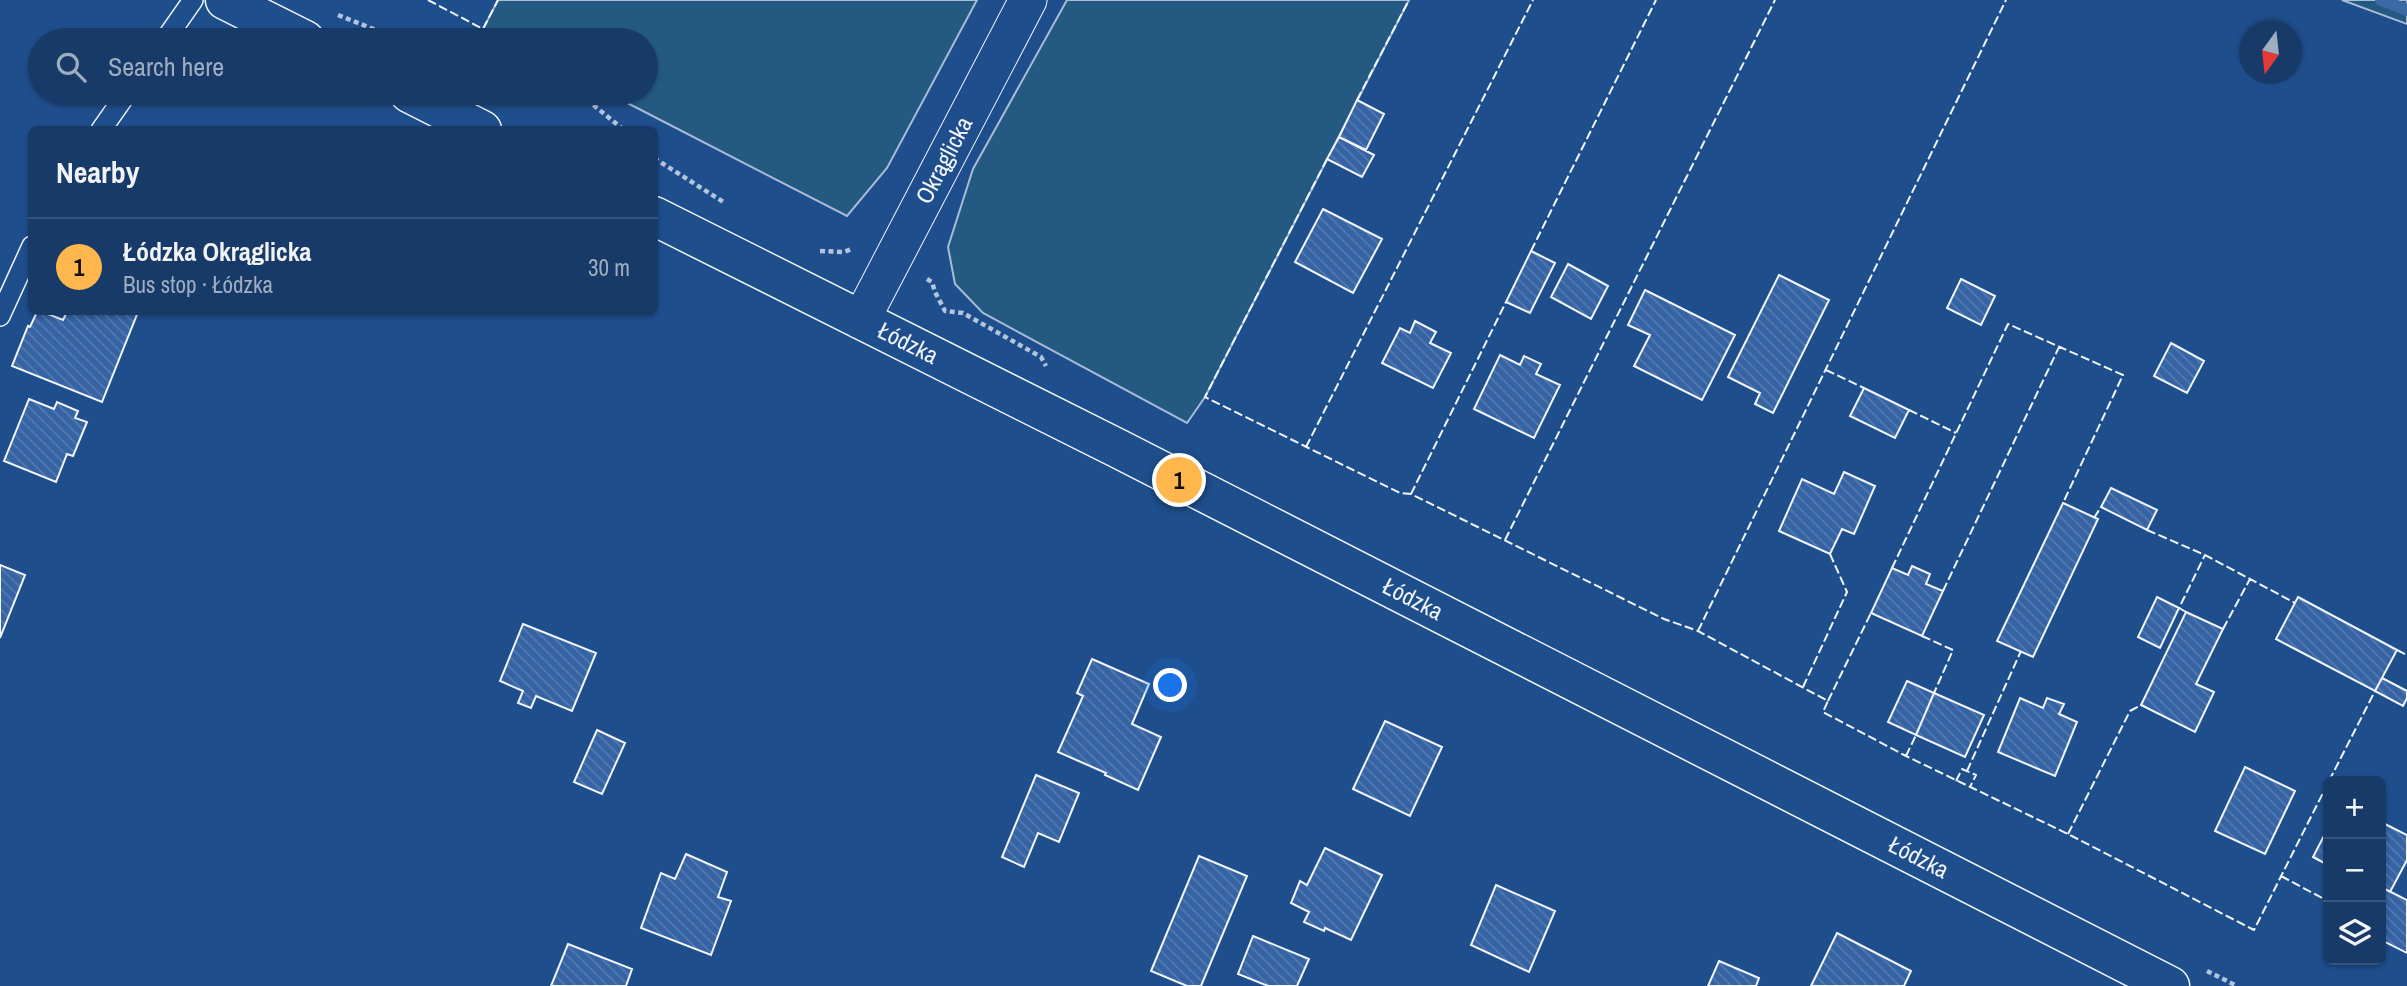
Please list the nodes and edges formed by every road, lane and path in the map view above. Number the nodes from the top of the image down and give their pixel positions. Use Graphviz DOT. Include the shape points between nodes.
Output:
graph roads {
  1 [pos="193,0"];
  2 [pos="225,0"];
  3 [pos="1028,0"];
  4 [pos="337,14"];
  5 [pos="173,28"];
  6 [pos="281,28"];
  7 [pos="371,28"];
  8 [pos="119,105"];
  9 [pos="433,105"];
  10 [pos="593,105"];
  11 [pos="104,126"];
  12 [pos="474,126"];
  13 [pos="619,126"];
  14 [pos="658,218"];
  15 [pos="28,255"];
  16 [pos="0,316"];
  17 [pos="861,320"];
  18 [pos="2170,986"];
  1 -- 5 [label="lane"];
  2 -- 6 [label="main road"];
  3 -- 17 [label="street, Okrąglicka"];
  4 -- 7 [label="path"];
  8 -- 11 [label="lane"];
  9 -- 12 [label="main road"];
  10 -- 13 [label="path"];
  14 -- 17 [label="main road, Łódzka"];
  15 -- 16 [label="lane"];
  17 -- 18 [label="main road, Łódzka"];
}
